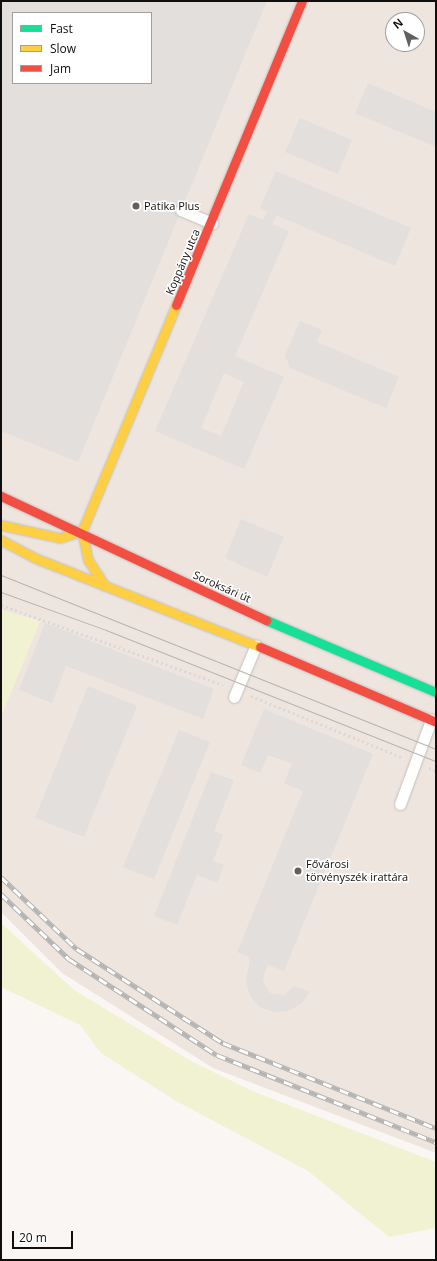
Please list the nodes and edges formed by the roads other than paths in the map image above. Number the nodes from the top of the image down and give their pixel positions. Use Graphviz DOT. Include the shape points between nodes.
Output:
graph roads {
  1 [pos="302,1"];
  2 [pos="181,210"];
  3 [pos="212,223"];
  4 [pos="1,496"];
  5 [pos="1,524"];
  6 [pos="82,532"];
  7 [pos="1,540"];
  8 [pos="105,586"];
  9 [pos="256,645"];
  10 [pos="436,692"];
  11 [pos="236,694"];
  12 [pos="433,721"];
  13 [pos="400,804"];
  1 -- 3 [label="main road, Koppány utca"];
  2 -- 3 [label="lane"];
  3 -- 6 [label="main road, Koppány utca"];
  4 -- 6 [label="main road, Soroksári út"];
  5 -- 6 [label="main road" via="60,538"];
  6 -- 8 [label="main road" via="88,560"];
  6 -- 10 [label="main road, Soroksári út" via="149,567 367,665"];
  7 -- 8 [label="main road"];
  8 -- 9 [label="main road"];
  9 -- 11 [label="lane"];
  9 -- 12 [label="main road"];
  12 -- 13 [label="lane" via="414,762"];
}
